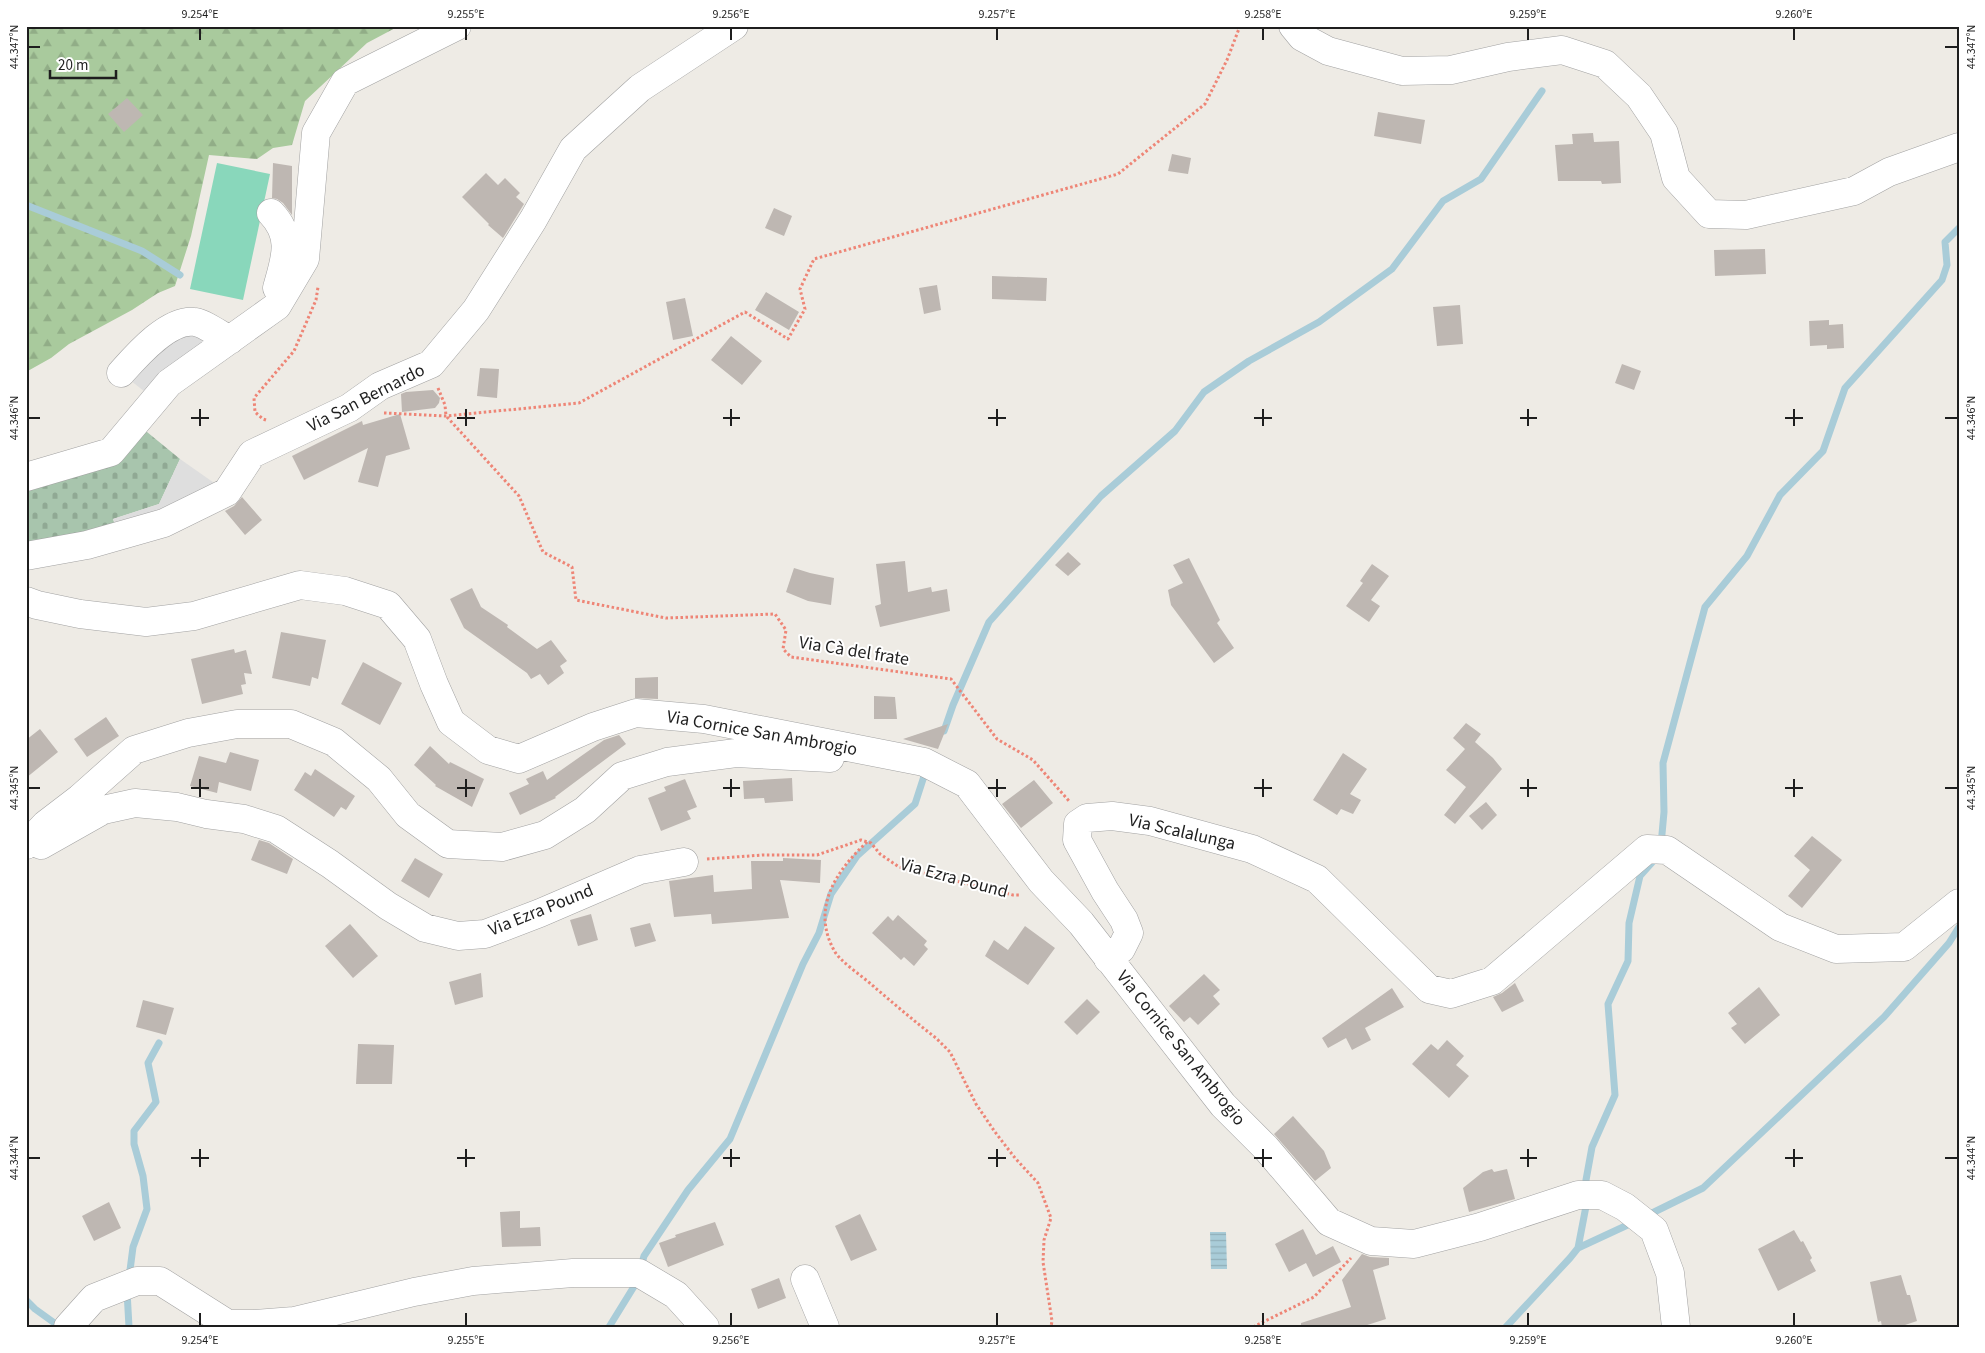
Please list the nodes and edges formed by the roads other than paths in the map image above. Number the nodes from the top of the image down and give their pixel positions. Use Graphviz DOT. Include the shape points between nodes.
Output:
graph roads {
  1 [pos="457,26"];
  2 [pos="734,26"];
  3 [pos="1293,26"];
  4 [pos="1959,147"];
  5 [pos="271,213"];
  6 [pos="263,316"];
  7 [pos="230,340"];
  8 [pos="121,373"];
  9 [pos="26,477"];
  10 [pos="26,556"];
  11 [pos="26,600"];
  12 [pos="878,753"];
  13 [pos="26,845"];
  14 [pos="26,853"];
  15 [pos="684,862"];
  16 [pos="1959,903"];
  17 [pos="1108,959"];
  18 [pos="804,1280"];
  19 [pos="68,1327"];
  20 [pos="705,1327"];
  21 [pos="825,1327"];
  22 [pos="1676,1327"];
  1 -- 6 [label="street" via="345,82 316,133 305,260 277,306"];
  2 -- 10 [label="street, Via San Bernardo" via="640,88 573,149 476,310 432,364 380,386 349,408 252,454 227,492 164,523 87,545"];
  3 -- 4 [label="street" via="1302,37 1328,51 1402,71 1451,70 1508,57 1562,50 1605,64 1639,96 1664,133 1676,178 1709,214 1746,215 1854,191 1889,172"];
  5 -- 6 [label="street" via="281,224 287,254 276,292"];
  6 -- 7 [label="street"];
  7 -- 8 [label="street" via="196,322 175,325 140,350"];
  7 -- 9 [label="street" via="169,384 111,452"];
  11 -- 12 [label="street, Via Cornice San Ambrogio" via="80,614 146,622 194,616 300,585 345,591 388,605 417,639 451,722 488,750 519,758 636,713 704,719"];
  12 -- 13 [label="street, Via Cornice San Ambrogio" via="824,758 736,753 667,762 622,776 585,810 545,835 502,847 448,844 408,815 379,778 334,742 291,724 237,724 188,733 134,750 46,824"];
  12 -- 17 [label="street, Via Cornice San Ambrogio" via="924,762 967,784"];
  14 -- 15 [label="street, Via Ezra Pound" via="103,810 135,803 244,819 276,828 425,928 458,936 485,934 640,870"];
  16 -- 17 [label="street, Via Scalalunga" via="1904,947 1836,949 1780,927 1657,850 1492,981 1452,994 1429,989 1317,879 1252,849 1202,834 1112,816 1088,818 1078,824 1077,840 1129,933 1121,949"];
  17 -- 22 [label="street, Via Cornice San Ambrogio" via="1223,1105 1266,1148 1329,1222 1372,1241 1414,1244 1480,1227 1578,1195 1602,1195 1625,1207 1654,1230 1670,1273"];
  18 -- 21 [label="street"];
  19 -- 20 [label="street" via="94,1298 137,1281 160,1281 228,1324 254,1324 294,1321 474,1281 573,1273 639,1273 676,1295"];
}
